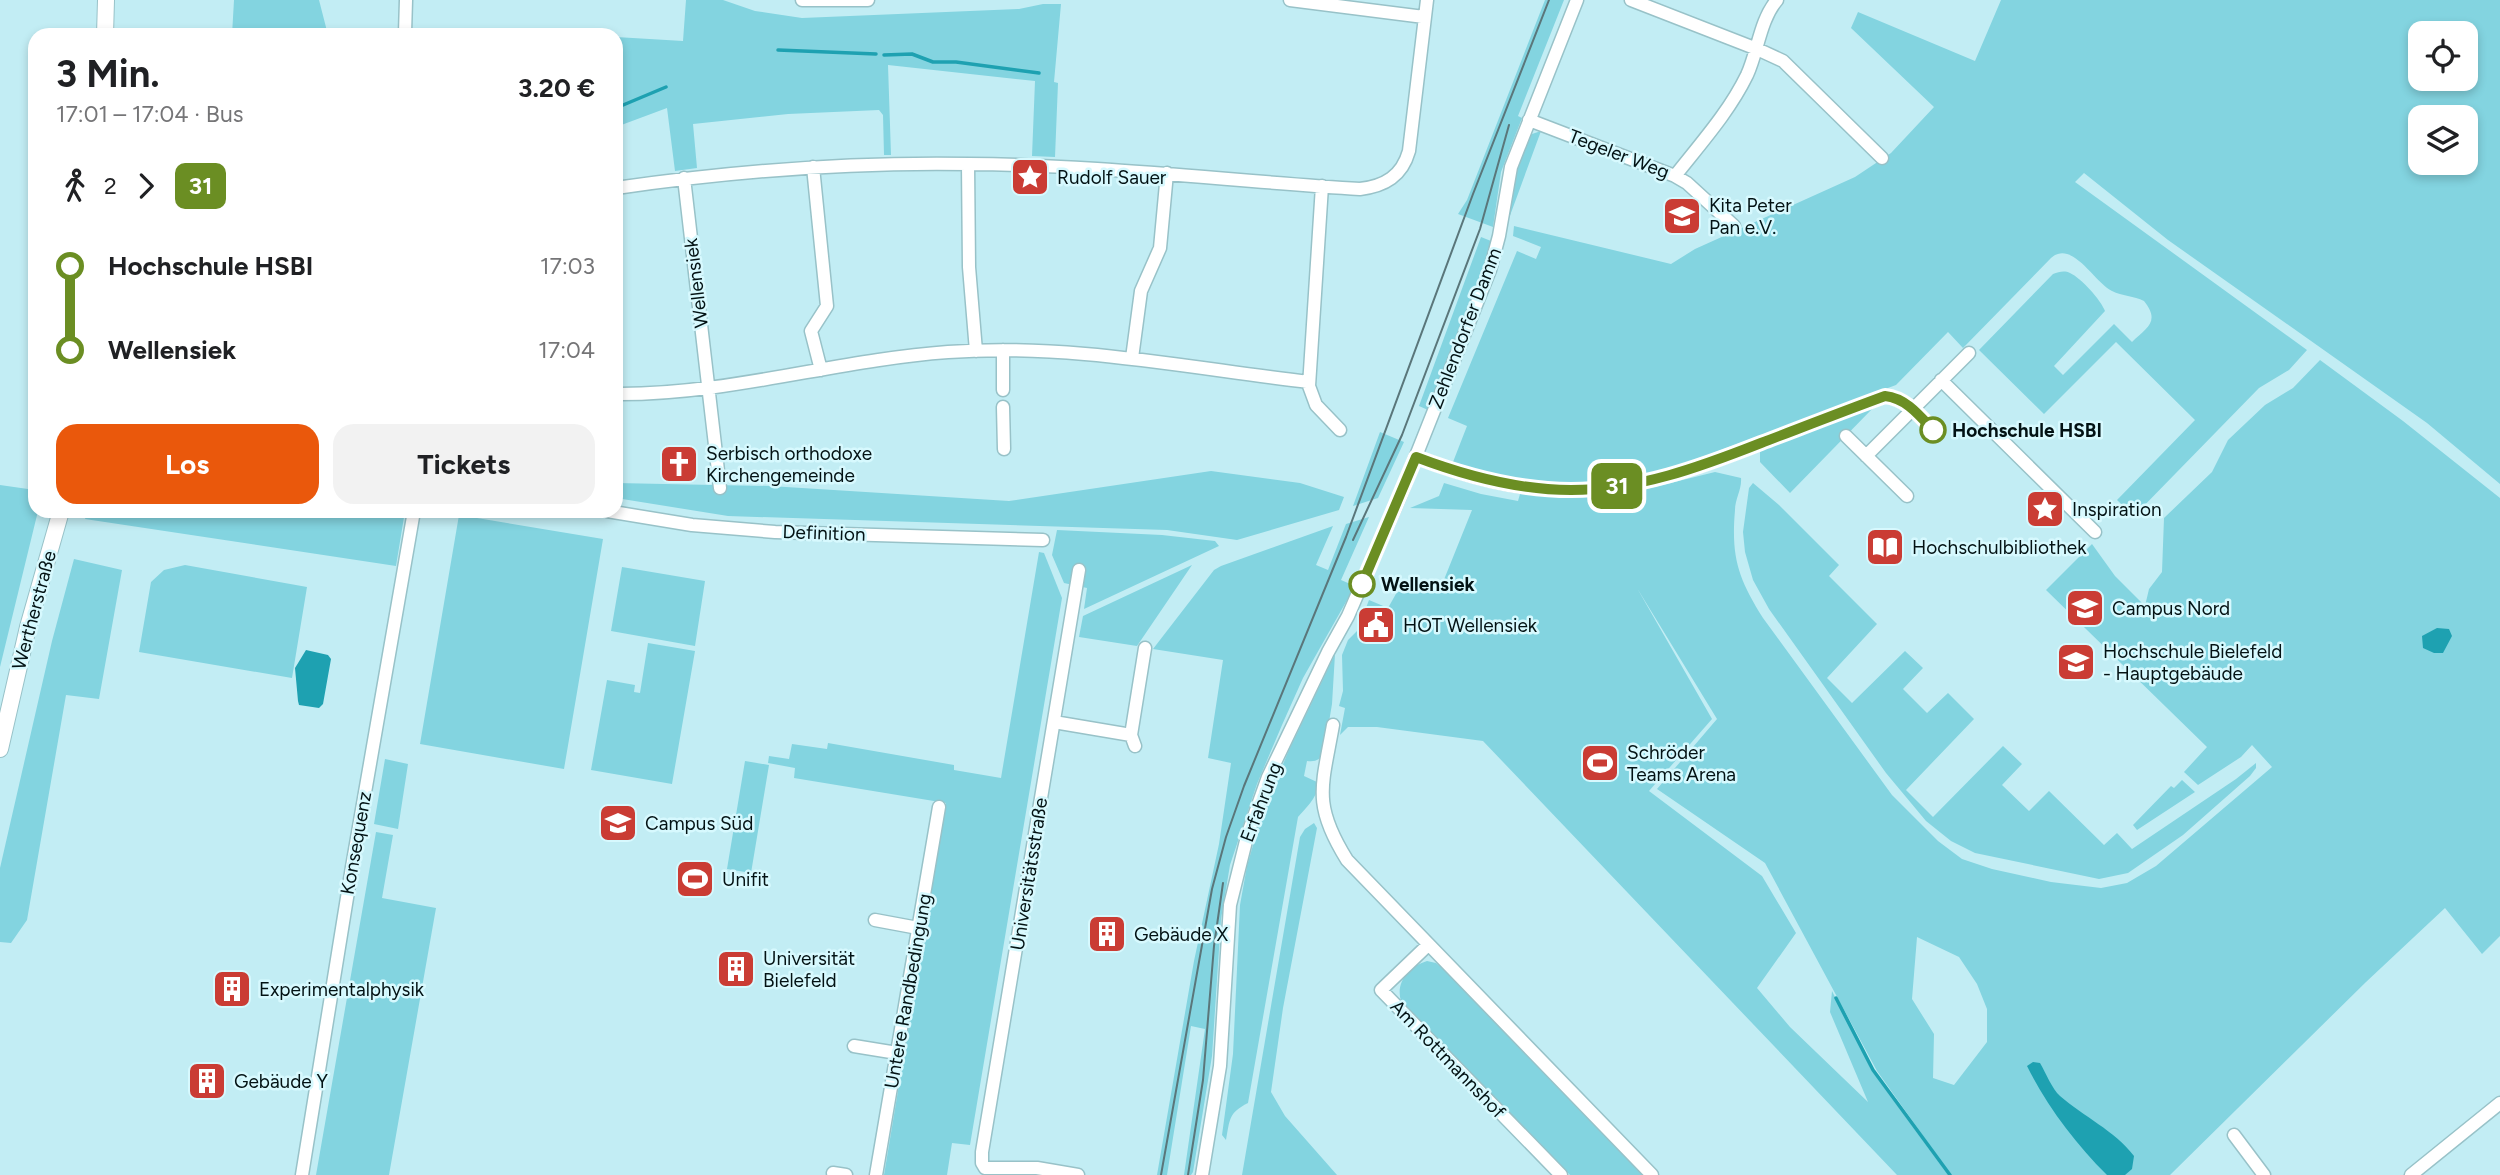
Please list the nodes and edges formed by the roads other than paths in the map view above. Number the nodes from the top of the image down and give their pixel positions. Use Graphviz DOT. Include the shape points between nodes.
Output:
graph roads {
  1 [pos="107,0"];
  2 [pos="407,0"];
  3 [pos="802,0"];
  4 [pos="867,0"];
  5 [pos="1290,0"];
  6 [pos="1427,0"];
  7 [pos="1577,0"];
  8 [pos="1631,0"];
  9 [pos="1776,0"];
  10 [pos="842,1"];
  11 [pos="1424,17"];
  12 [pos="105,28"];
  13 [pos="405,28"];
  14 [pos="1757,49"];
  15 [pos="1529,120"];
  16 [pos="1882,158"];
  17 [pos="968,164"];
  18 [pos="813,167"];
  19 [pos="1167,173"];
  20 [pos="1675,176"];
  21 [pos="684,178"];
  22 [pos="1322,186"];
  23 [pos="623,187"];
  24 [pos="1734,226"];
  25 [pos="1003,350"];
  26 [pos="976,351"];
  27 [pos="1969,353"];
  28 [pos="1132,358"];
  29 [pos="821,370"];
  30 [pos="1941,380"];
  31 [pos="1309,382"];
  32 [pos="708,388"];
  33 [pos="1003,390"];
  34 [pos="623,394"];
  35 [pos="1003,407"];
  36 [pos="1913,410"];
  37 [pos="1340,430"];
  38 [pos="1933,430"];
  39 [pos="1846,436"];
  40 [pos="1003,449"];
  41 [pos="1866,456"];
  42 [pos="1416,457"];
  43 [pos="720,488"];
  44 [pos="1907,496"];
  45 [pos="623,514"];
  46 [pos="59,518"];
  47 [pos="413,518"];
  48 [pos="2095,532"];
  49 [pos="1043,540"];
  50 [pos="1079,570"];
  51 [pos="1146,648"];
  52 [pos="1054,722"];
  53 [pos="1333,725"];
  54 [pos="0,749"];
  55 [pos="939,807"];
  56 [pos="875,920"];
  57 [pos="918,928"];
  58 [pos="1428,945"];
  59 [pos="854,1046"];
  60 [pos="897,1054"];
  61 [pos="2500,1103"];
  62 [pos="2234,1135"];
  63 [pos="982,1171"];
  64 [pos="1020,1172"];
  65 [pos="302,1175"];
  66 [pos="876,1175"];
  67 [pos="1078,1175"];
  68 [pos="1202,1175"];
  69 [pos="1561,1175"];
  70 [pos="1652,1175"];
  71 [pos="2264,1175"];
  72 [pos="2411,1175"];
  1 -- 12 [label="main road"];
  2 -- 13 [label="street"];
  3 -- 10 [label="street"];
  4 -- 10 [label="street"];
  5 -- 11 [label="street"];
  6 -- 11 [label="street"];
  7 -- 15 [label="street, Zehlendorfer Damm"];
  8 -- 14 [label="street"];
  9 -- 14 [label="street"];
  11 -- 22 [label="street" via="1417,99 1409,151 1401,170 1383,184 1360,189"];
  14 -- 16 [label="street" via="1783,61"];
  14 -- 20 [label="street" via="1738,92"];
  15 -- 20 [label="street, Tegeler Weg"];
  15 -- 42 [label="street, Zehlendorfer Damm" via="1509,175 1490,270"];
  17 -- 18 [label="street"];
  17 -- 19 [label="street"];
  17 -- 26 [label="street"];
  18 -- 21 [label="street"];
  18 -- 29 [label="street" via="827,306 811,331"];
  19 -- 22 [label="street"];
  19 -- 28 [label="street" via="1160,248 1141,291"];
  20 -- 24 [label="street, Tegeler Weg"];
  21 -- 23 [label="street"];
  21 -- 32 [label="street, Wellensiek"];
  22 -- 31 [label="street"];
  25 -- 26 [label="street"];
  25 -- 28 [label="street"];
  25 -- 33 [label="street"];
  26 -- 29 [label="street"];
  27 -- 30 [label="street"];
  28 -- 31 [label="street"];
  29 -- 32 [label="street"];
  30 -- 36 [label="street"];
  30 -- 48 [label="street"];
  31 -- 37 [label="street" via="1316,405"];
  32 -- 34 [label="street"];
  32 -- 43 [label="street, Wellensiek"];
  35 -- 40 [label="street"];
  36 -- 38 [label="street"];
  36 -- 41 [label="street"];
  36 -- 42 [label="street" via="1885,396 1688,471 1600,489 1502,483"];
  39 -- 41 [label="street"];
  41 -- 44 [label="street"];
  42 -- 68 [label="street, Erfahrung" via="1352,606 1268,777 1248,833 1230,905 1220,1066"];
  45 -- 49 [label="street, Definition" via="748,530"];
  46 -- 54 [label="main road, Wertherstraße"];
  47 -- 65 [label="street, Konsequenz"];
  50 -- 52 [label="street, Universitätsstraße"];
  51 -- 52 [label="street" via="1133,740"];
  52 -- 63 [label="street, Universitätsstraße"];
  53 -- 58 [label="street" via="1319,770 1331,835 1347,860"];
  55 -- 57 [label="street, Untere Randbedingung"];
  56 -- 57 [label="street"];
  57 -- 60 [label="street, Untere Randbedingung"];
  58 -- 69 [label="street, Am Rottmannshof" via="1381,990"];
  58 -- 70 [label="street"];
  59 -- 60 [label="street"];
  60 -- 66 [label="street, Untere Randbedingung"];
  61 -- 72 [label="street"];
  62 -- 71 [label="street"];
  63 -- 64 [label="street" via="998,1167"];
  64 -- 67 [label="street" via="1037,1168"];
}
